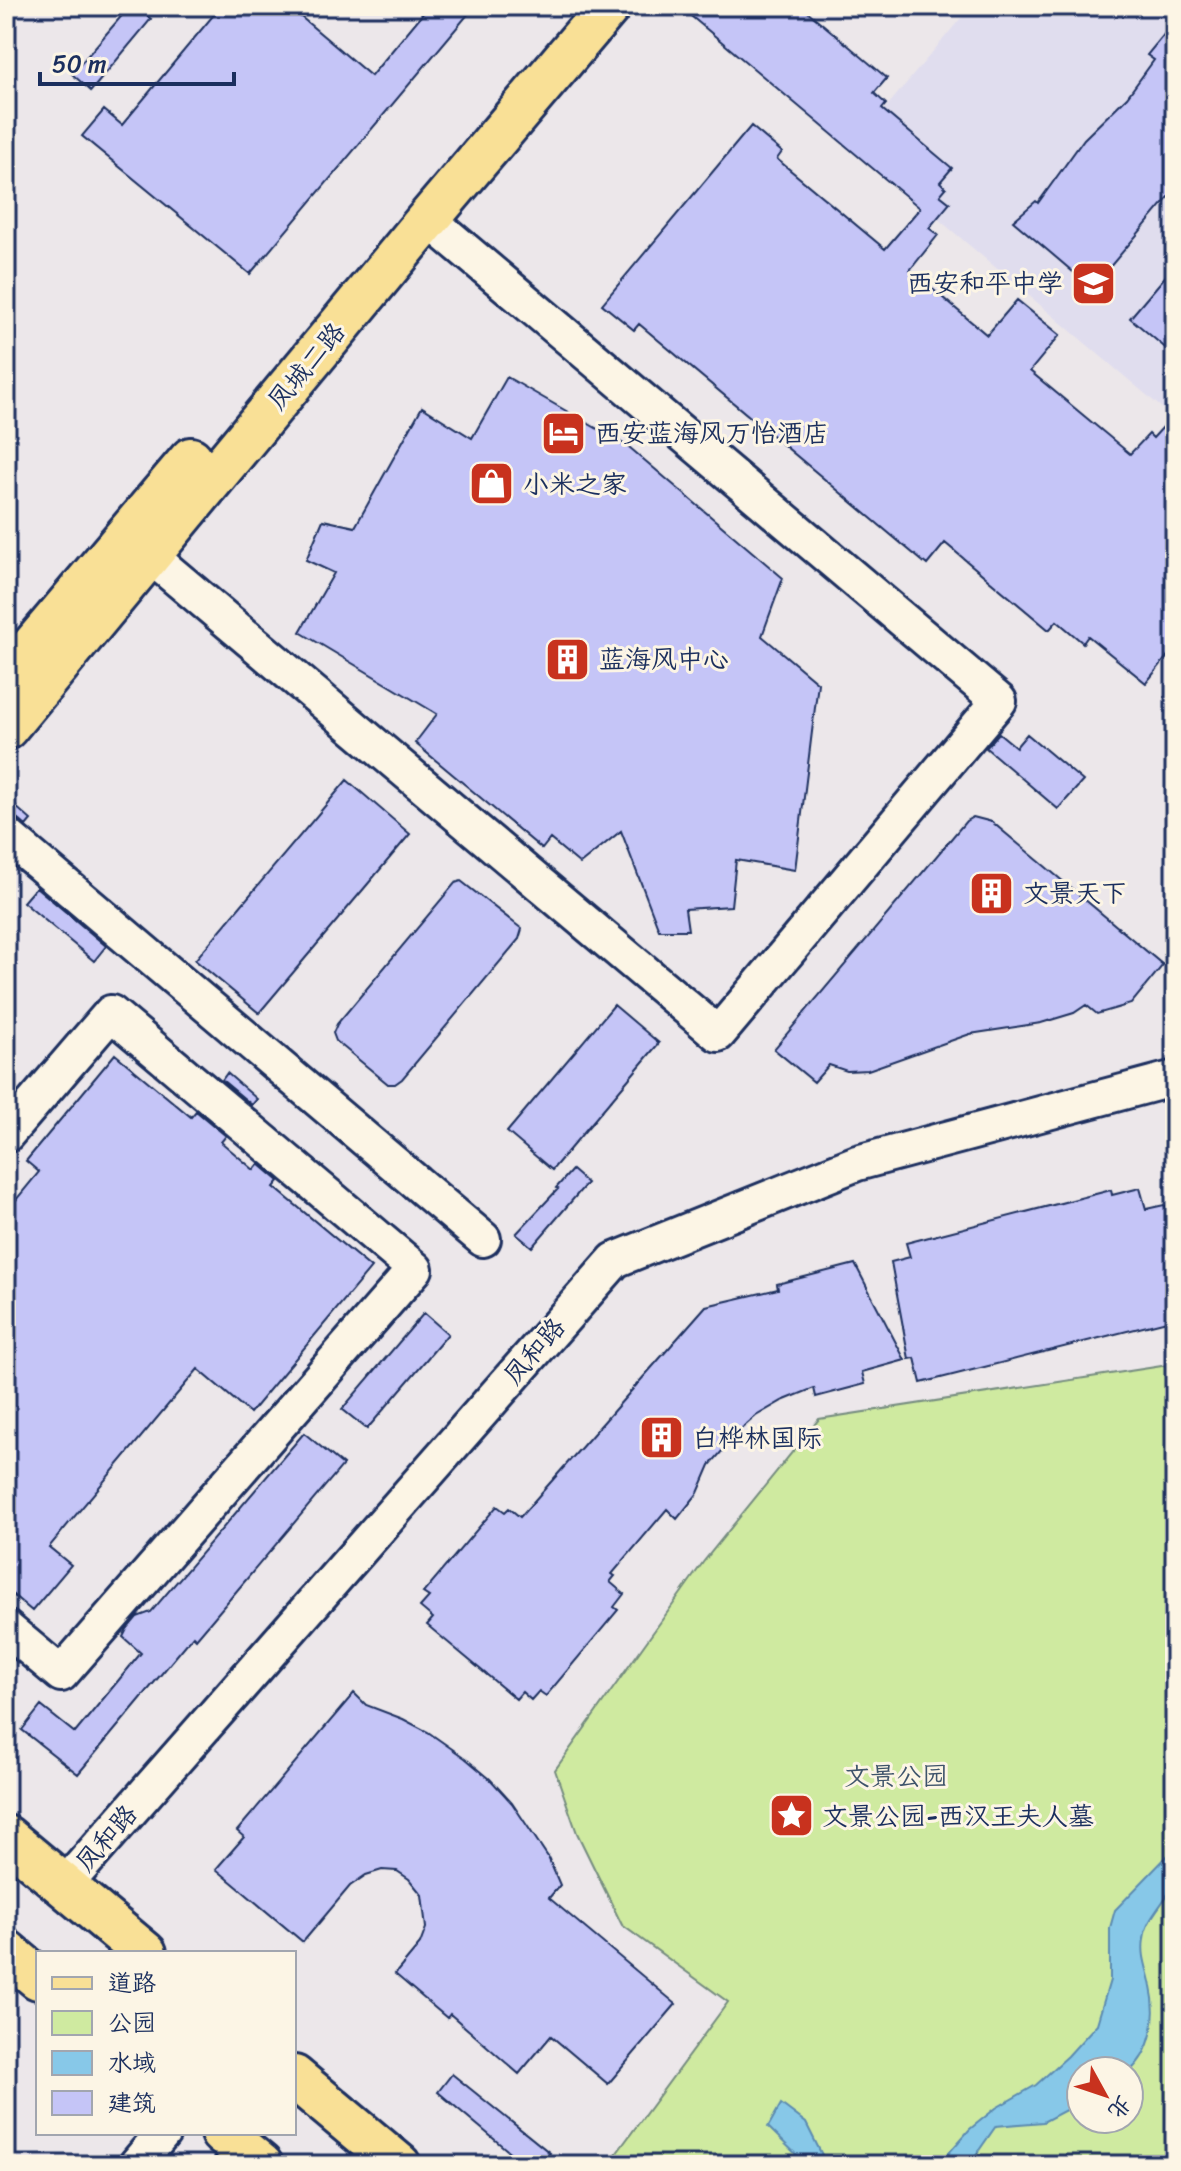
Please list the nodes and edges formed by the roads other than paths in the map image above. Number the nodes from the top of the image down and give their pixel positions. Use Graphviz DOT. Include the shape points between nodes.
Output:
graph roads {
  1 [pos="574,6"];
  2 [pos="609,6"];
  3 [pos="428,219"];
  4 [pos="149,555"];
  5 [pos="6,678"];
  6 [pos="6,728"];
  7 [pos="6,835"];
  8 [pos="1175,1078"];
  9 [pos="6,1135"];
  10 [pos="483,1239"];
  11 [pos="6,1628"];
  12 [pos="6,1837"];
  13 [pos="64,1886"];
  14 [pos="6,1951"];
  15 [pos="143,1951"];
  16 [pos="36,1976"];
  17 [pos="296,2079"];
  18 [pos="161,2135"];
  19 [pos="224,2135"];
  20 [pos="136,2165"];
  21 [pos="261,2165"];
  22 [pos="399,2165"];
  1 -- 5 [label="main road, 凤城二路"];
  2 -- 3 [label="main road, 凤城二路"];
  3 -- 4 [label="main road, 凤城二路"];
  3 -- 4 [label="street" via="999,701 718,1034"];
  4 -- 6 [label="main road, 凤城二路"];
  7 -- 10 [label="street"];
  8 -- 13 [label="street, 凤和路" via="857,1163 615,1260"];
  9 -- 11 [label="street" via="111,1013 415,1269 61,1674"];
  12 -- 13 [label="main road"];
  13 -- 15 [label="main road"];
  14 -- 16 [label="main road"];
  17 -- 22 [label="main road"];
  18 -- 20 [label="street"];
  19 -- 21 [label="main road"];
}
